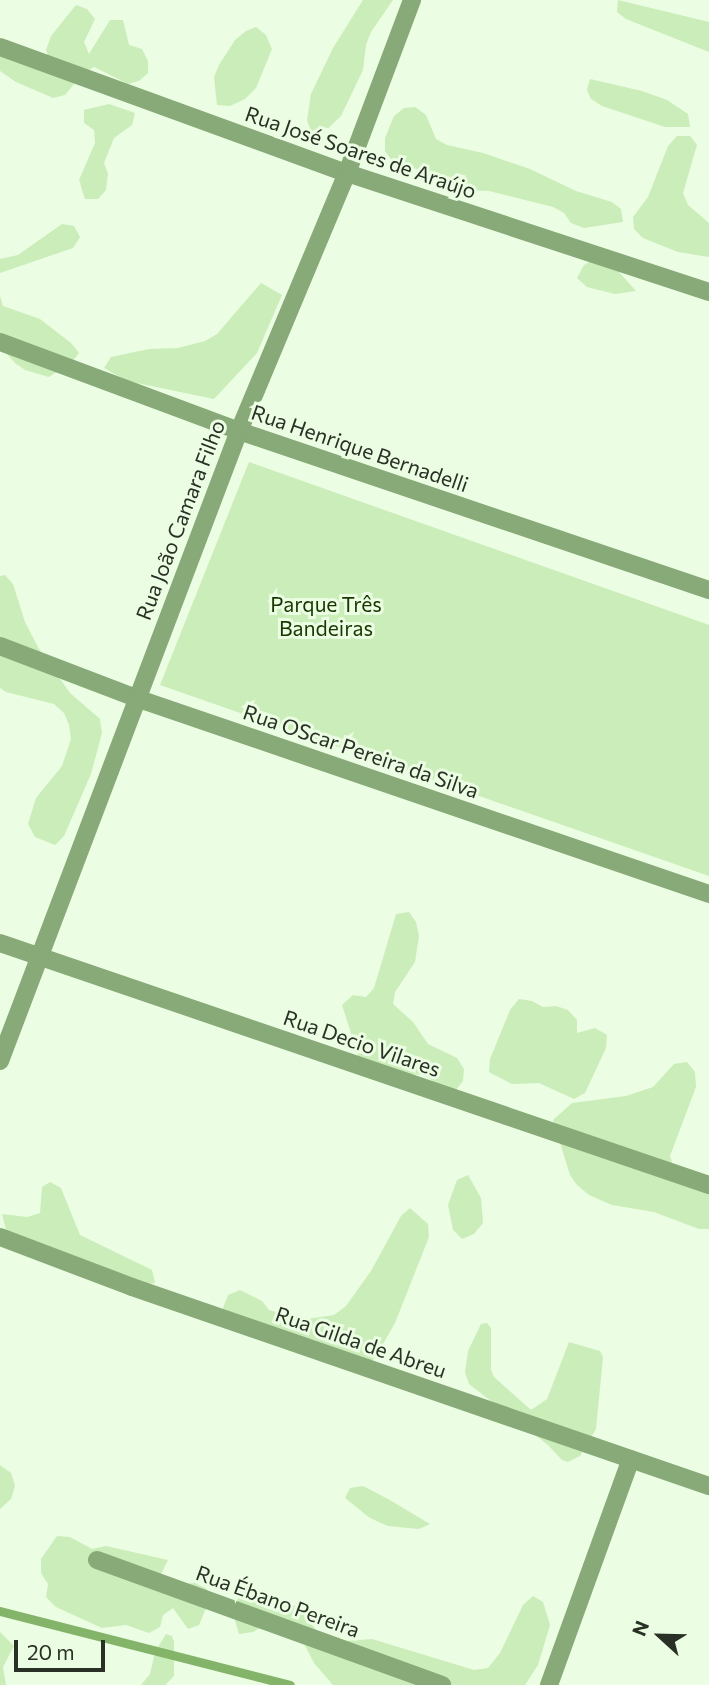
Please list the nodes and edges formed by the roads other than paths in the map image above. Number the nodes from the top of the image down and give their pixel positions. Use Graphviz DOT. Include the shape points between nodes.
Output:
graph roads {
  1 [pos="412,0"];
  2 [pos="0,47"];
  3 [pos="346,173"];
  4 [pos="709,292"];
  5 [pos="0,342"];
  6 [pos="239,431"];
  7 [pos="709,590"];
  8 [pos="0,646"];
  9 [pos="136,698"];
  10 [pos="709,894"];
  11 [pos="0,943"];
  12 [pos="39,957"];
  13 [pos="0,1061"];
  14 [pos="709,1185"];
  15 [pos="0,1237"];
  16 [pos="631,1459"];
  17 [pos="709,1486"];
  18 [pos="97,1560"];
  19 [pos="442,1685"];
  20 [pos="550,1685"];
  1 -- 3 [label="street, Rua João Camara Filho"];
  2 -- 3 [label="street, Rua José Soares de Araújo"];
  3 -- 4 [label="street, Rua José Soares de Araújo"];
  3 -- 6 [label="street, Rua João Camara Filho"];
  5 -- 6 [label="street, Rua Henrique Bernadelli"];
  6 -- 7 [label="street, Rua Henrique Bernadelli"];
  6 -- 9 [label="street, Rua João Camara Filho"];
  8 -- 9 [label="street, Rua OScar Pereira da Silva"];
  9 -- 10 [label="street, Rua OScar Pereira da Silva"];
  9 -- 12 [label="street, Rua João Camara Filho"];
  11 -- 12 [label="street, Rua Decio Vilares"];
  12 -- 13 [label="street, Rua João Camara Filho"];
  12 -- 14 [label="street, Rua Decio Vilares"];
  15 -- 16 [label="street, Rua Gilda de Abreu"];
  16 -- 17 [label="street, Rua Gilda de Abreu"];
  16 -- 20 [label="street"];
  18 -- 19 [label="street, Rua Ébano Pereira"];
}
